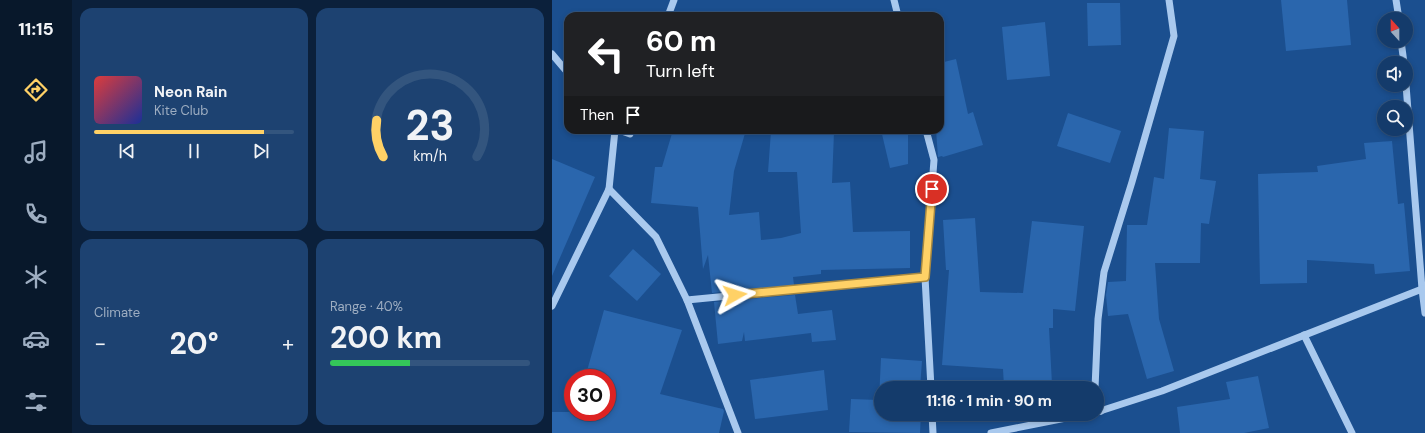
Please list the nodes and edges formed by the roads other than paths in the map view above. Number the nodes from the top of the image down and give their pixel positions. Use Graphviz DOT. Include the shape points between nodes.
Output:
graph roads {
  1 [pos="674,0"];
  2 [pos="894,0"];
  3 [pos="1169,0"];
  4 [pos="1396,0"];
  5 [pos="670,12"];
  6 [pos="897,12"];
  7 [pos="1398,12"];
  8 [pos="552,54"];
  9 [pos="564,68"];
  10 [pos="1407,92"];
  11 [pos="615,134"];
  12 [pos="927,134"];
  13 [pos="609,189"];
  14 [pos="925,277"];
  15 [pos="1422,289"];
  16 [pos="687,300"];
  17 [pos="552,306"];
  18 [pos="1425,313"];
  19 [pos="1304,335"];
  20 [pos="930,381"];
  21 [pos="1095,381"];
  22 [pos="1104,410"];
  23 [pos="932,421"];
  24 [pos="1051,421"];
  25 [pos="738,433"];
  26 [pos="933,433"];
  27 [pos="991,433"];
  28 [pos="1352,433"];
  1 -- 5 [label="street"];
  2 -- 6 [label="street"];
  3 -- 21 [label="street" via="1174,36 1104,272 1098,319"];
  4 -- 7 [label="street"];
  8 -- 9 [label="street"];
  10 -- 15 [label="street"];
  11 -- 13 [label="street"];
  12 -- 14 [label="street" via="934,160"];
  13 -- 16 [label="street" via="656,237"];
  13 -- 17 [label="street"];
  14 -- 16 [label="street"];
  14 -- 20 [label="street"];
  15 -- 18 [label="street"];
  15 -- 19 [label="street"];
  16 -- 25 [label="street"];
  19 -- 22 [label="street" via="1162,391"];
  19 -- 28 [label="street"];
  23 -- 26 [label="street"];
  24 -- 27 [label="street"];
}
